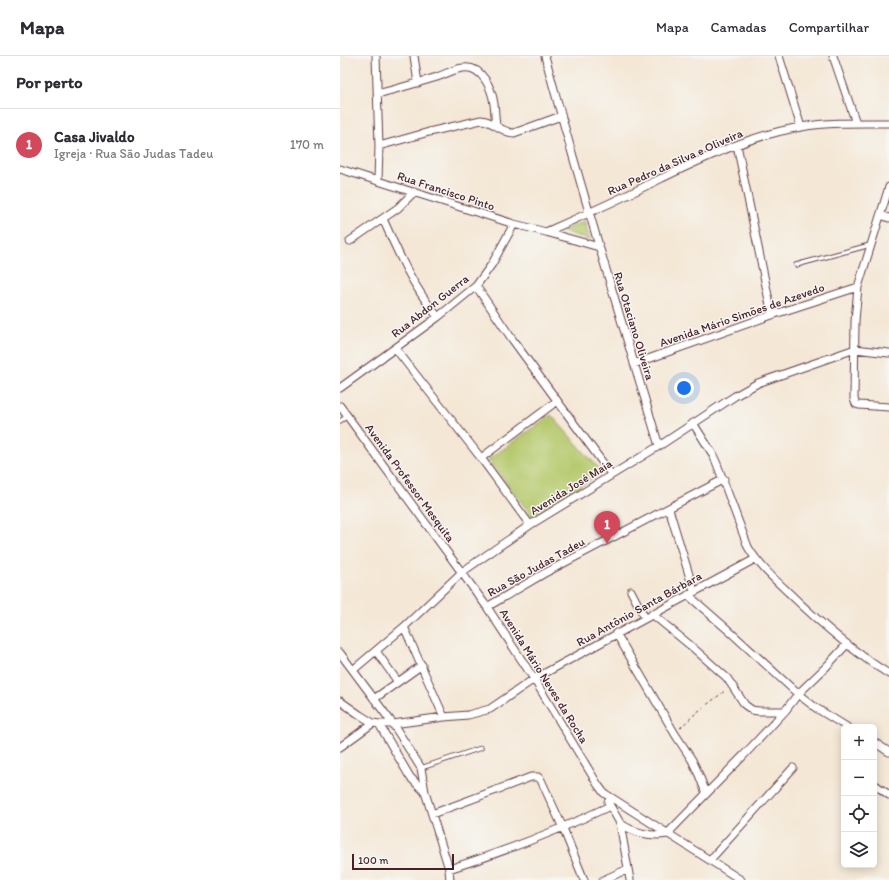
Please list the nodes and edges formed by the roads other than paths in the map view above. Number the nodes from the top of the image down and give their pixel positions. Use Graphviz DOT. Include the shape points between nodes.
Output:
graph roads {
  1 [pos="376,56"];
  2 [pos="414,56"];
  3 [pos="545,56"];
  4 [pos="779,56"];
  5 [pos="833,56"];
  6 [pos="418,83"];
  7 [pos="377,94"];
  8 [pos="561,116"];
  9 [pos="856,123"];
  10 [pos="889,123"];
  11 [pos="496,126"];
  12 [pos="801,127"];
  13 [pos="737,145"];
  14 [pos="379,146"];
  15 [pos="340,169"];
  16 [pos="378,181"];
  17 [pos="889,187"];
  18 [pos="414,192"];
  19 [pos="589,213"];
  20 [pos="881,215"];
  21 [pos="889,218"];
  22 [pos="383,219"];
  23 [pos="514,224"];
  24 [pos="546,232"];
  25 [pos="350,241"];
  26 [pos="871,244"];
  27 [pos="599,247"];
  28 [pos="796,265"];
  29 [pos="476,286"];
  30 [pos="858,287"];
  31 [pos="772,315"];
  32 [pos="438,317"];
  33 [pos="395,348"];
  34 [pos="855,349"];
  35 [pos="889,353"];
  36 [pos="634,364"];
  37 [pos="340,388"];
  38 [pos="557,401"];
  39 [pos="340,406"];
  40 [pos="889,406"];
  41 [pos="348,416"];
  42 [pos="340,421"];
  43 [pos="693,423"];
  44 [pos="659,446"];
  45 [pos="481,458"];
  46 [pos="611,474"];
  47 [pos="724,479"];
  48 [pos="669,508"];
  49 [pos="530,525"];
  50 [pos="755,559"];
  51 [pos="462,572"];
  52 [pos="631,591"];
  53 [pos="694,591"];
  54 [pos="688,595"];
  55 [pos="487,607"];
  56 [pos="648,616"];
  57 [pos="404,627"];
  58 [pos="616,633"];
  59 [pos="847,644"];
  60 [pos="376,651"];
  61 [pos="340,653"];
  62 [pos="422,665"];
  63 [pos="353,670"];
  64 [pos="889,674"];
  65 [pos="534,679"];
  66 [pos="398,682"];
  67 [pos="798,694"];
  68 [pos="374,699"];
  69 [pos="340,701"];
  70 [pos="785,711"];
  71 [pos="444,716"];
  72 [pos="376,724"];
  73 [pos="393,724"];
  74 [pos="842,724"];
  75 [pos="877,744"];
  76 [pos="340,747"];
  77 [pos="481,748"];
  78 [pos="889,752"];
  79 [pos="421,768"];
  80 [pos="794,768"];
  81 [pos="877,786"];
  82 [pos="425,792"];
  83 [pos="604,793"];
  84 [pos="706,793"];
  85 [pos="889,795"];
  86 [pos="610,806"];
  87 [pos="432,814"];
  88 [pos="620,823"];
  89 [pos="563,828"];
  90 [pos="667,834"];
  91 [pos="710,860"];
  92 [pos="448,869"];
  93 [pos="628,869"];
  94 [pos="450,880"];
  95 [pos="584,880"];
  96 [pos="603,880"];
  97 [pos="630,880"];
  98 [pos="740,880"];
  1 -- 7 [label="street"];
  2 -- 6 [label="street"];
  3 -- 8 [label="street, Rua Otaciano Oliveira"];
  4 -- 12 [label="street"];
  5 -- 9 [label="street"];
  6 -- 7 [label="street"];
  6 -- 11 [label="street" via="464,68 480,72 486,80 494,103"];
  7 -- 14 [label="street"];
  8 -- 11 [label="street" via="514,133"];
  8 -- 19 [label="street, Rua Otaciano Oliveira"];
  9 -- 10 [label="street, Rua Pedro da Silva e Oliveira"];
  9 -- 12 [label="street, Rua Pedro da Silva e Oliveira"];
  11 -- 14 [label="street" via="486,120 480,120"];
  12 -- 13 [label="street, Rua Pedro da Silva e Oliveira"];
  13 -- 19 [label="street, Rua Pedro da Silva e Oliveira"];
  13 -- 31 [label="street"];
  14 -- 16 [label="street"];
  15 -- 16 [label="street, Rua Francisco Pinto"];
  16 -- 18 [label="street, Rua Francisco Pinto"];
  17 -- 20 [label="street"];
  18 -- 22 [label="street"];
  18 -- 23 [label="street, Rua Francisco Pinto"];
  19 -- 24 [label="street, Rua Pedro da Silva e Oliveira"];
  19 -- 27 [label="street, Rua Otaciano Oliveira"];
  20 -- 21 [label="street"];
  20 -- 26 [label="street"];
  22 -- 25 [label="street"];
  22 -- 32 [label="street" via="410,277"];
  23 -- 24 [label="street, Rua Francisco Pinto"];
  23 -- 29 [label="street, Rua Abdon Guerra" via="492,264"];
  24 -- 27 [label="street, Rua Francisco Pinto"];
  26 -- 28 [label="lane"];
  26 -- 30 [label="street"];
  27 -- 36 [label="street, Rua Otaciano Oliveira"];
  29 -- 32 [label="street, Rua Abdon Guerra"];
  29 -- 38 [label="street"];
  30 -- 31 [label="street, Avenida Mário Simões de Azevedo"];
  30 -- 34 [label="street"];
  31 -- 36 [label="street, Avenida Mário Simões de Azevedo"];
  32 -- 33 [label="street, Rua Abdon Guerra"];
  33 -- 37 [label="street, Rua Abdon Guerra"];
  33 -- 45 [label="street"];
  34 -- 35 [label="street"];
  34 -- 40 [label="street" via="856,404"];
  34 -- 43 [label="street, Avenida José Maia" via="758,383"];
  36 -- 44 [label="street, Rua Otaciano Oliveira"];
  38 -- 45 [label="street"];
  38 -- 46 [label="street"];
  39 -- 41 [label="street, Avenida Professor Mesquita"];
  41 -- 42 [label="lane"];
  41 -- 51 [label="street, Avenida Professor Mesquita"];
  43 -- 44 [label="street, Avenida José Maia"];
  43 -- 47 [label="street" via="712,453"];
  44 -- 46 [label="street, Avenida José Maia"];
  45 -- 49 [label="street"];
  46 -- 49 [label="street, Avenida José Maia"];
  47 -- 48 [label="street, Rua São Judas Tadeu"];
  47 -- 50 [label="street"];
  48 -- 53 [label="street"];
  48 -- 55 [label="street, Rua São Judas Tadeu" via="543,574"];
  49 -- 51 [label="street, Avenida José Maia"];
  50 -- 53 [label="street, Rua Antônio Santa Bárbara"];
  50 -- 59 [label="street"];
  51 -- 55 [label="street, Avenida Mário Neves da Rocha"];
  51 -- 57 [label="street, Avenida José Maia"];
  52 -- 56 [label="street"];
  53 -- 54 [label="street, Rua Antônio Santa Bárbara"];
  54 -- 56 [label="street, Rua Antônio Santa Bárbara"];
  54 -- 67 [label="street"];
  55 -- 65 [label="street, Avenida Mário Neves da Rocha"];
  56 -- 58 [label="street, Rua Antônio Santa Bárbara"];
  56 -- 70 [label="street" via="691,646 727,678 741,701 752,710"];
  57 -- 60 [label="street, Avenida José Maia"];
  57 -- 62 [label="street"];
  58 -- 65 [label="street, Rua Antônio Santa Bárbara"];
  58 -- 84 [label="street" via="692,760"];
  59 -- 64 [label="street"];
  59 -- 67 [label="street"];
  60 -- 63 [label="street, Avenida José Maia"];
  60 -- 66 [label="street"];
  61 -- 63 [label="street"];
  62 -- 66 [label="street"];
  62 -- 71 [label="street"];
  63 -- 68 [label="street"];
  65 -- 71 [label="street, Rua Antônio Santa Bárbara" via="490,709 468,715"];
  65 -- 83 [label="street, Avenida Mário Neves da Rocha"];
  66 -- 68 [label="street"];
  67 -- 70 [label="street"];
  67 -- 74 [label="street"];
  68 -- 73 [label="street"];
  69 -- 72 [label="street"];
  70 -- 84 [label="street"];
  71 -- 73 [label="street, Rua Antônio Santa Bárbara"];
  72 -- 73 [label="street, Rua Antônio Santa Bárbara"];
  72 -- 76 [label="street"];
  72 -- 82 [label="street" via="410,777"];
  73 -- 79 [label="street"];
  75 -- 78 [label="street"];
  77 -- 79 [label="lane"];
  79 -- 82 [label="street"];
  80 -- 91 [label="street"];
  81 -- 85 [label="street"];
  82 -- 87 [label="street"];
  83 -- 86 [label="street"];
  83 -- 90 [label="street"];
  84 -- 90 [label="street"];
  86 -- 88 [label="street"];
  86 -- 89 [label="street"];
  87 -- 89 [label="street" via="531,777 538,777"];
  87 -- 92 [label="street"];
  88 -- 90 [label="street" via="626,828 648,834"];
  88 -- 93 [label="street"];
  89 -- 92 [label="street"];
  89 -- 95 [label="street"];
  90 -- 91 [label="street"];
  91 -- 98 [label="street"];
  92 -- 94 [label="street"];
  93 -- 96 [label="street"];
  93 -- 97 [label="street"];
}
